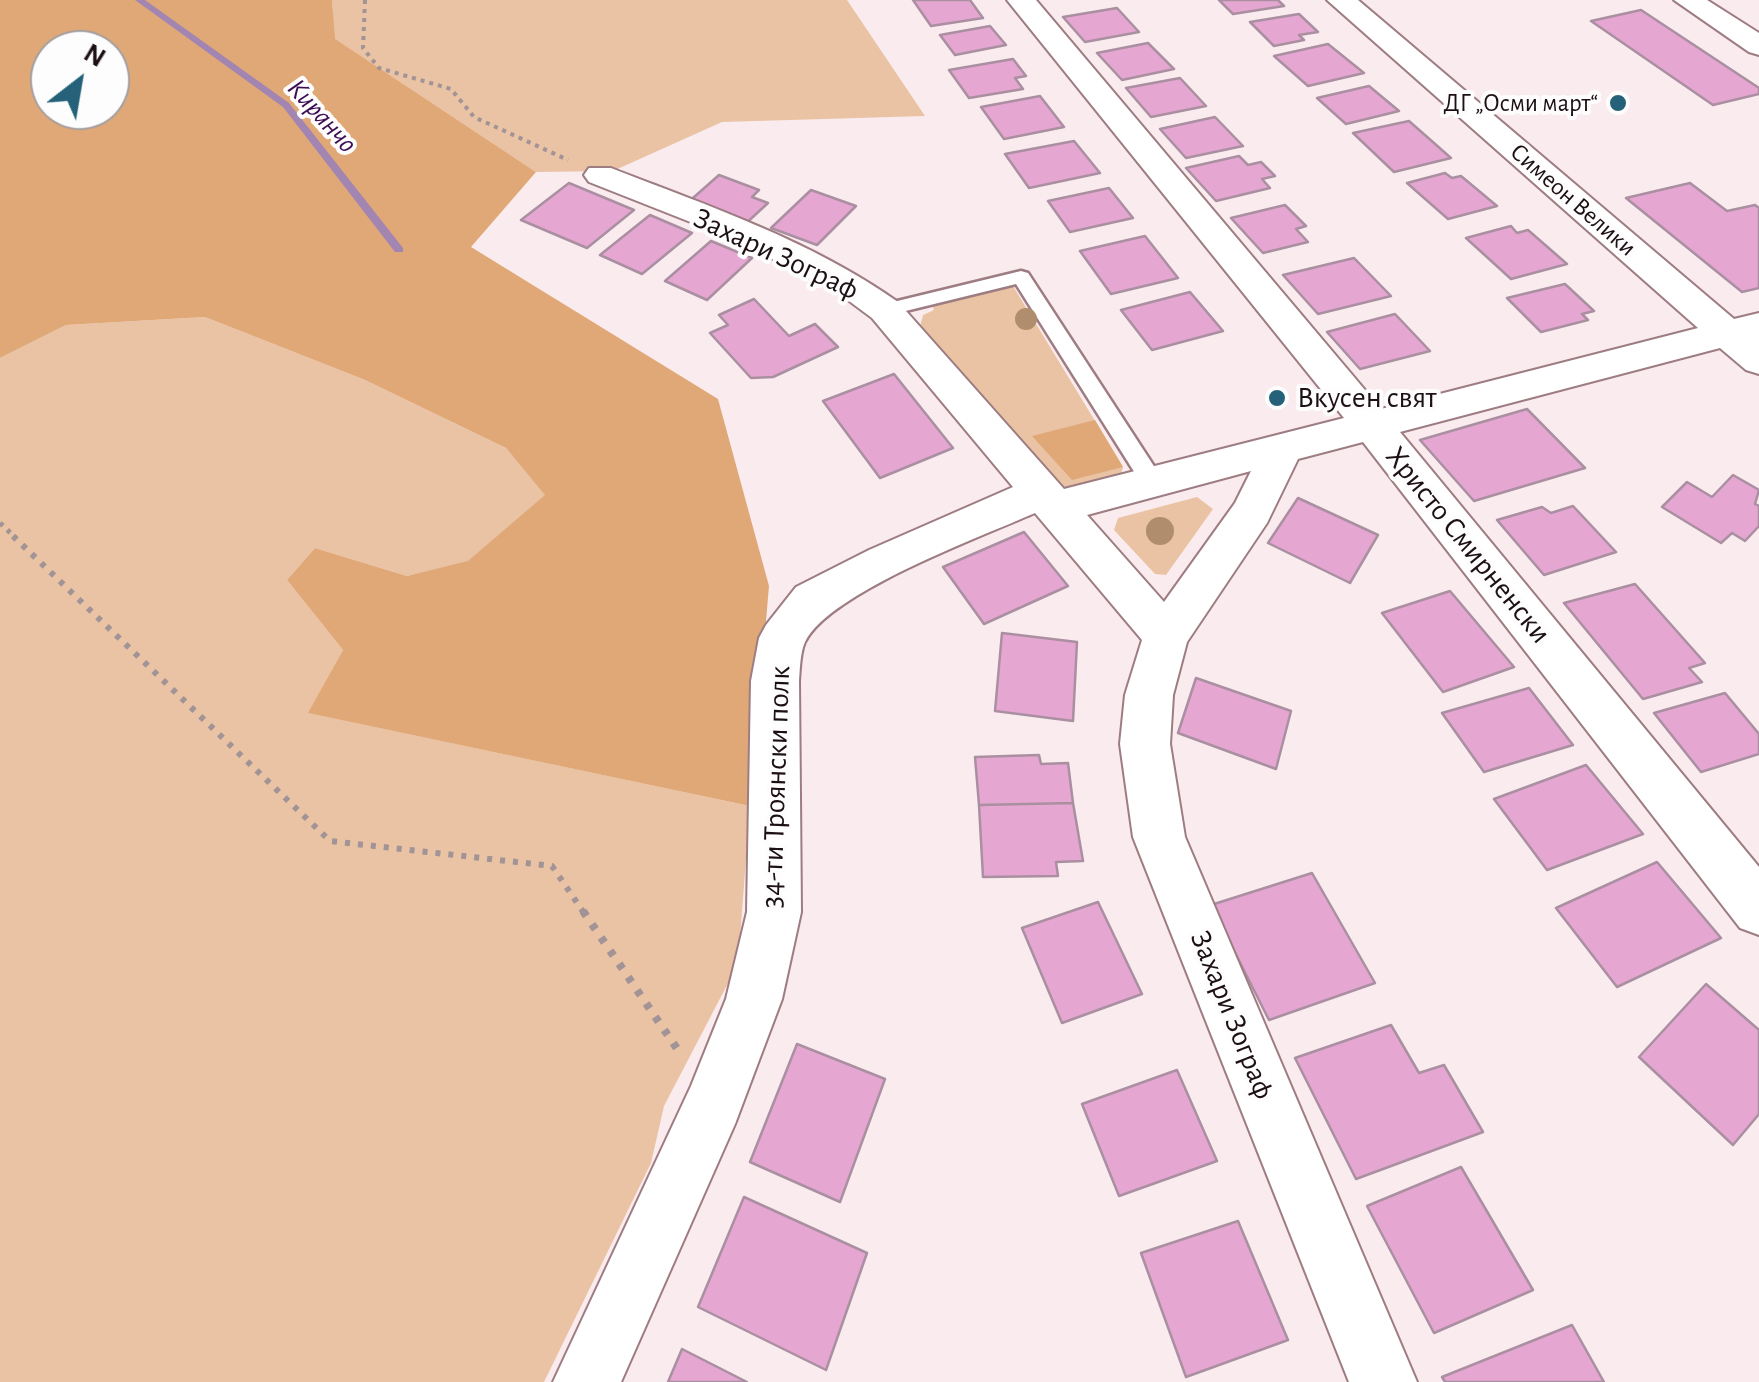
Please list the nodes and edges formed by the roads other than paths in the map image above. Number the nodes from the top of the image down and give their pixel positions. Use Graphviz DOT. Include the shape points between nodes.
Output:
graph roads {
  1 [pos="1021,0"];
  2 [pos="1342,0"];
  3 [pos="1688,0"];
  4 [pos="1759,46"];
  5 [pos="600,175"];
  6 [pos="884,310"];
  7 [pos="1743,329"];
  8 [pos="1759,361"];
  9 [pos="1373,426"];
  10 [pos="1282,450"];
  11 [pos="1153,483"];
  12 [pos="1049,500"];
  13 [pos="1166,636"];
  14 [pos="1759,909"];
  15 [pos="587,1382"];
  16 [pos="1384,1382"];
  1 -- 9 [label="street, Христо Смирненски"];
  2 -- 7 [label="street, Симеон Велики"];
  3 -- 4 [label="street"];
  5 -- 6 [label="street, Захари Зограф" via="808,262 853,284"];
  6 -- 11 [label="lane" via="1020,277"];
  6 -- 12 [label="street, Захари Зограф"];
  7 -- 8 [label="street, Симеон Велики"];
  7 -- 9 [label="street"];
  9 -- 10 [label="street"];
  9 -- 14 [label="street, Христо Смирненски"];
  10 -- 11 [label="street, 34-ти Троянски полк"];
  10 -- 13 [label="street, Захари Зограф" via="1252,512"];
  11 -- 12 [label="street, 34-ти Троянски полк"];
  12 -- 13 [label="street, Захари Зограф"];
  12 -- 15 [label="street, 34-ти Троянски полк" via="884,562 812,600 782,638 774,912 754,999"];
  13 -- 16 [label="street, Захари Зограф" via="1149,695 1145,744 1159,836"];
}
